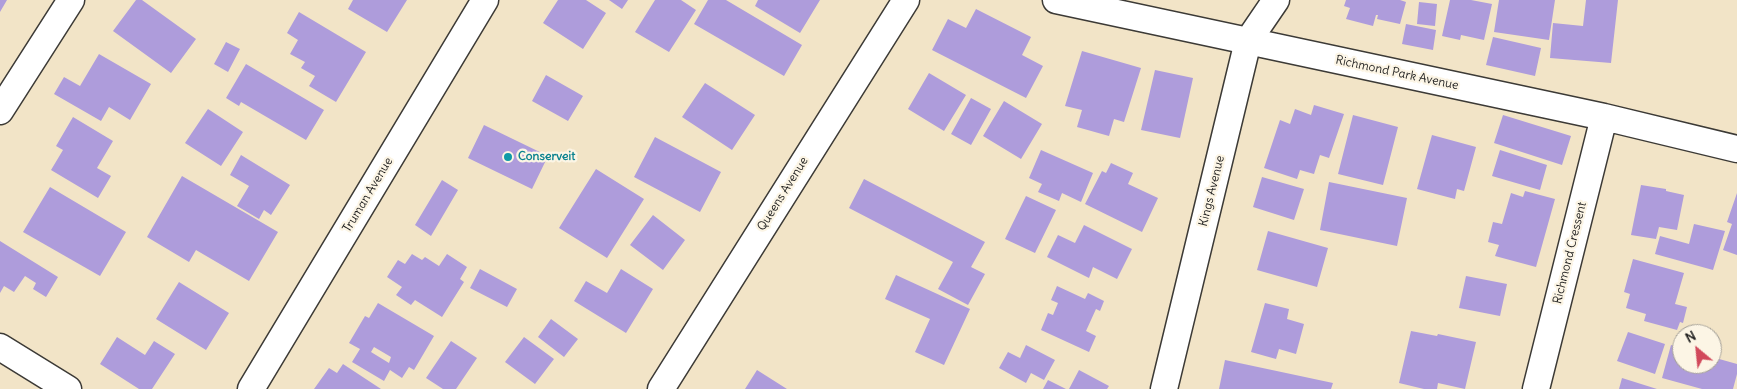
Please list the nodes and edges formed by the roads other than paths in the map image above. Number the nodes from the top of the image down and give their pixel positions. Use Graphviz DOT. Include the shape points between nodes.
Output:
graph roads {
  1 [pos="70,0"];
  2 [pos="485,0"];
  3 [pos="906,0"];
  4 [pos="1056,0"];
  5 [pos="1276,0"];
  6 [pos="1248,41"];
  7 [pos="0,111"];
  8 [pos="1604,117"];
  9 [pos="1737,149"];
  10 [pos="0,347"];
  11 [pos="68,389"];
  12 [pos="251,389"];
  13 [pos="661,389"];
  14 [pos="1164,389"];
  15 [pos="1536,389"];
  1 -- 7 [label="street"];
  2 -- 12 [label="street, Truman Avenue"];
  3 -- 13 [label="street, Queens Avenue"];
  4 -- 6 [label="street, Richmond Park Avenue"];
  5 -- 6 [label="street, Kings Avenue"];
  6 -- 8 [label="street, Richmond Park Avenue"];
  6 -- 14 [label="street, Kings Avenue"];
  8 -- 9 [label="street, Richmond Park Avenue"];
  8 -- 15 [label="street, Richmond Cressent"];
  10 -- 11 [label="street"];
}
